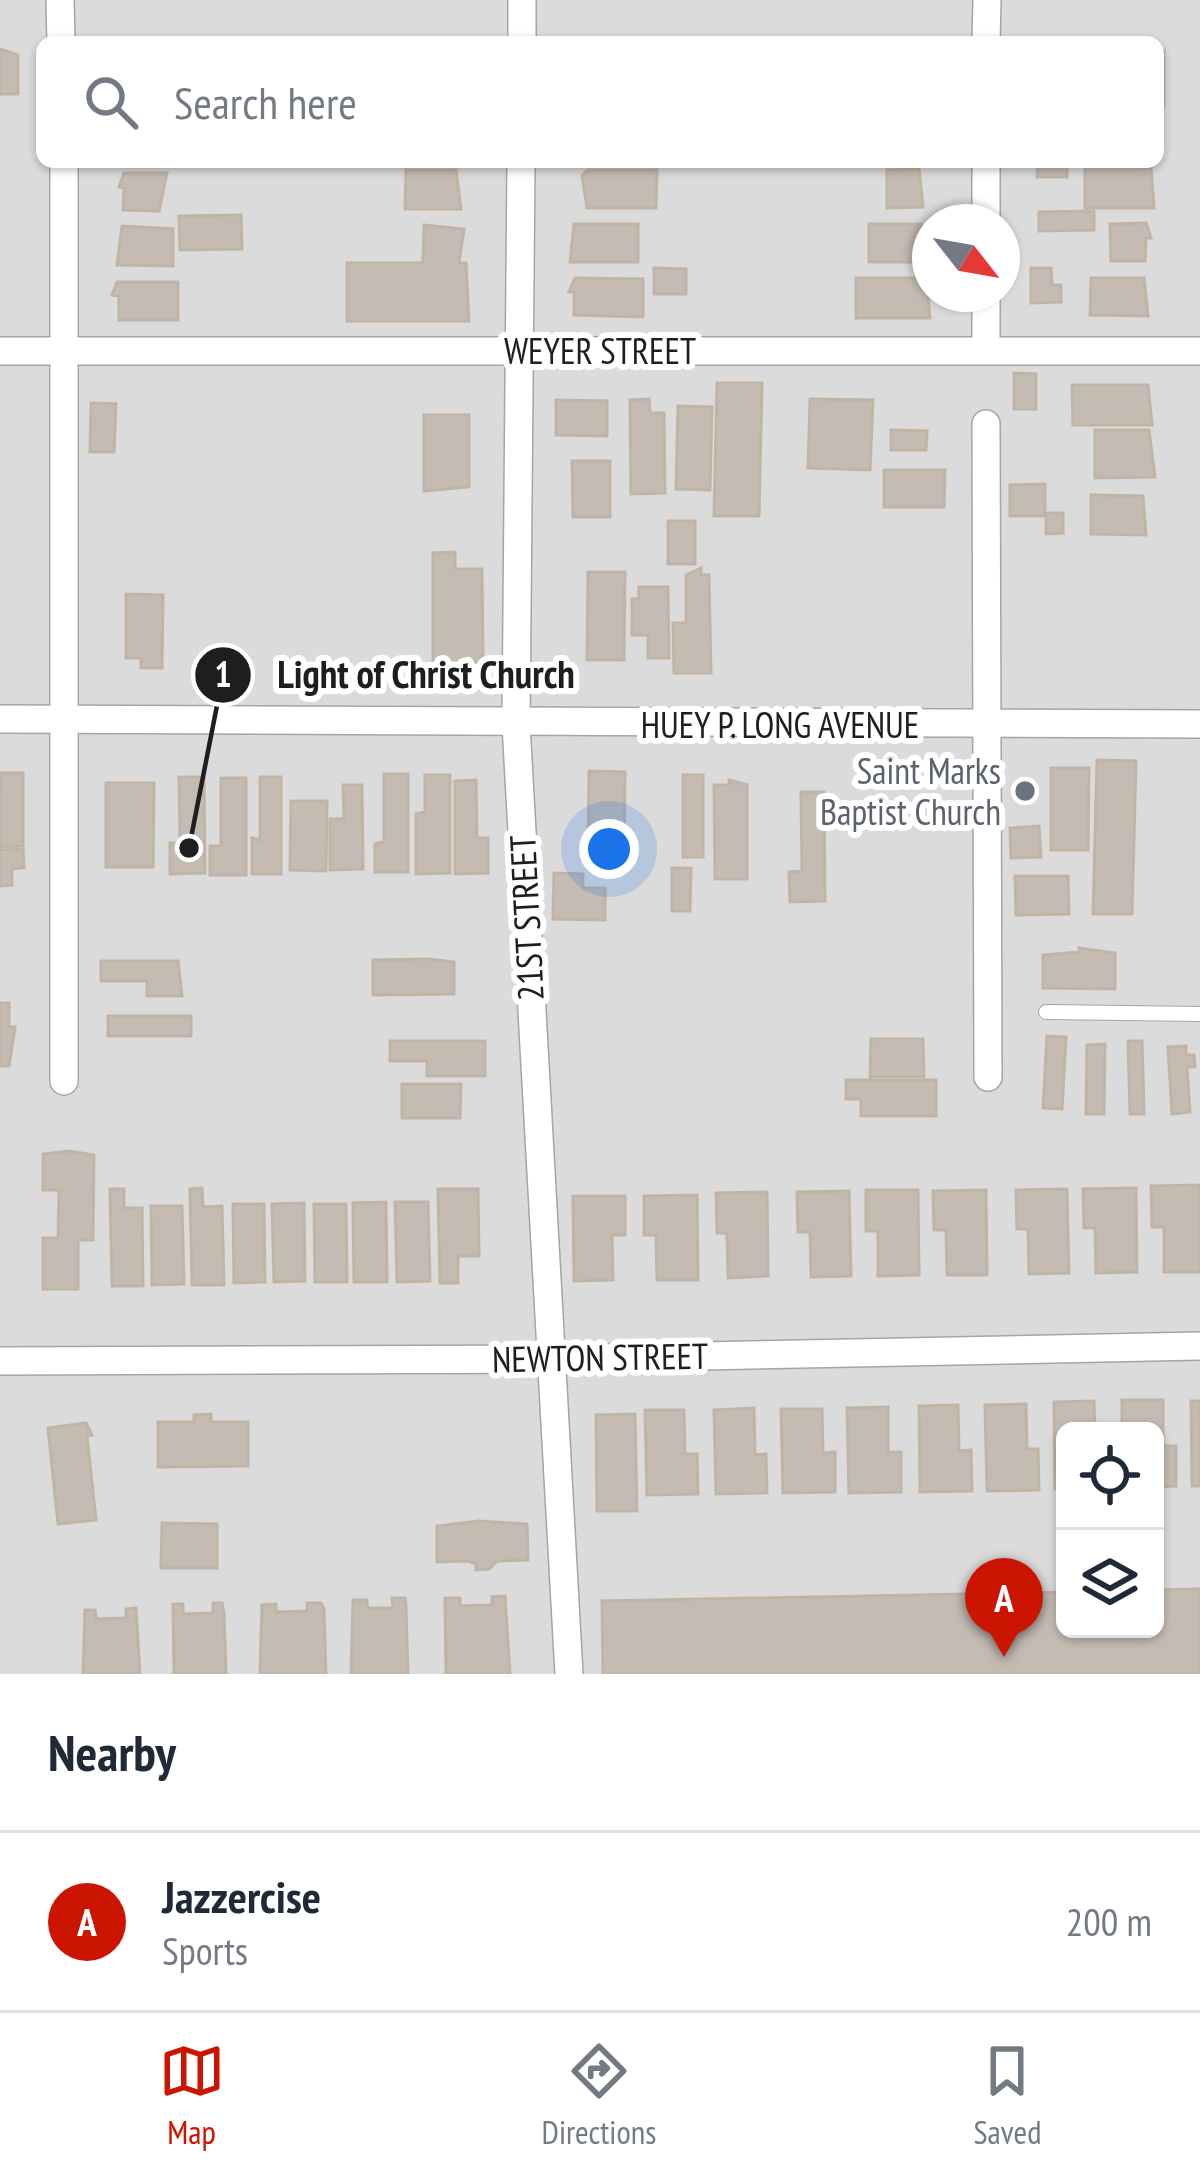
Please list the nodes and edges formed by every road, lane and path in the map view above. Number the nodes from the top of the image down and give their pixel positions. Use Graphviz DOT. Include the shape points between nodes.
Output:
graph roads {
  1 [pos="60,0"];
  2 [pos="522,0"];
  3 [pos="986,0"];
  4 [pos="61,36"];
  5 [pos="522,36"];
  6 [pos="986,36"];
  7 [pos="64,168"];
  8 [pos="520,168"];
  9 [pos="986,168"];
  10 [pos="986,204"];
  11 [pos="986,312"];
  12 [pos="519,350"];
  13 [pos="986,350"];
  14 [pos="0,351"];
  15 [pos="68,351"];
  16 [pos="1200,351"];
  17 [pos="986,424"];
  18 [pos="0,718"];
  19 [pos="62,718"];
  20 [pos="516,724"];
  21 [pos="987,724"];
  22 [pos="1200,724"];
  23 [pos="1046,1012"];
  24 [pos="1200,1014"];
  25 [pos="988,1077"];
  26 [pos="64,1081"];
  27 [pos="1200,1346"];
  28 [pos="551,1359"];
  29 [pos="0,1361"];
  30 [pos="569,1674"];
  1 -- 4 [label="street"];
  2 -- 5 [label="street"];
  3 -- 6 [label="street"];
  7 -- 15 [label="street"];
  8 -- 12 [label="street, 21ST STREET"];
  9 -- 10 [label="street"];
  11 -- 13 [label="street"];
  12 -- 13 [label="street, WEYER STREET"];
  12 -- 15 [label="street, WEYER STREET"];
  12 -- 20 [label="street, 21ST STREET"];
  13 -- 16 [label="street, WEYER STREET"];
  14 -- 15 [label="street, WEYER STREET"];
  15 -- 19 [label="street"];
  17 -- 21 [label="street"];
  18 -- 19 [label="street, HUEY P. LONG AVENUE"];
  19 -- 20 [label="street, HUEY P. LONG AVENUE"];
  19 -- 26 [label="street"];
  20 -- 21 [label="street, HUEY P. LONG AVENUE"];
  20 -- 28 [label="street, 21ST STREET"];
  21 -- 22 [label="street, HUEY P. LONG AVENUE"];
  21 -- 25 [label="street"];
  23 -- 24 [label="lane"];
  27 -- 28 [label="street, NEWTON STREET"];
  28 -- 29 [label="street, NEWTON STREET"];
  28 -- 30 [label="street, 21ST STREET"];
}
